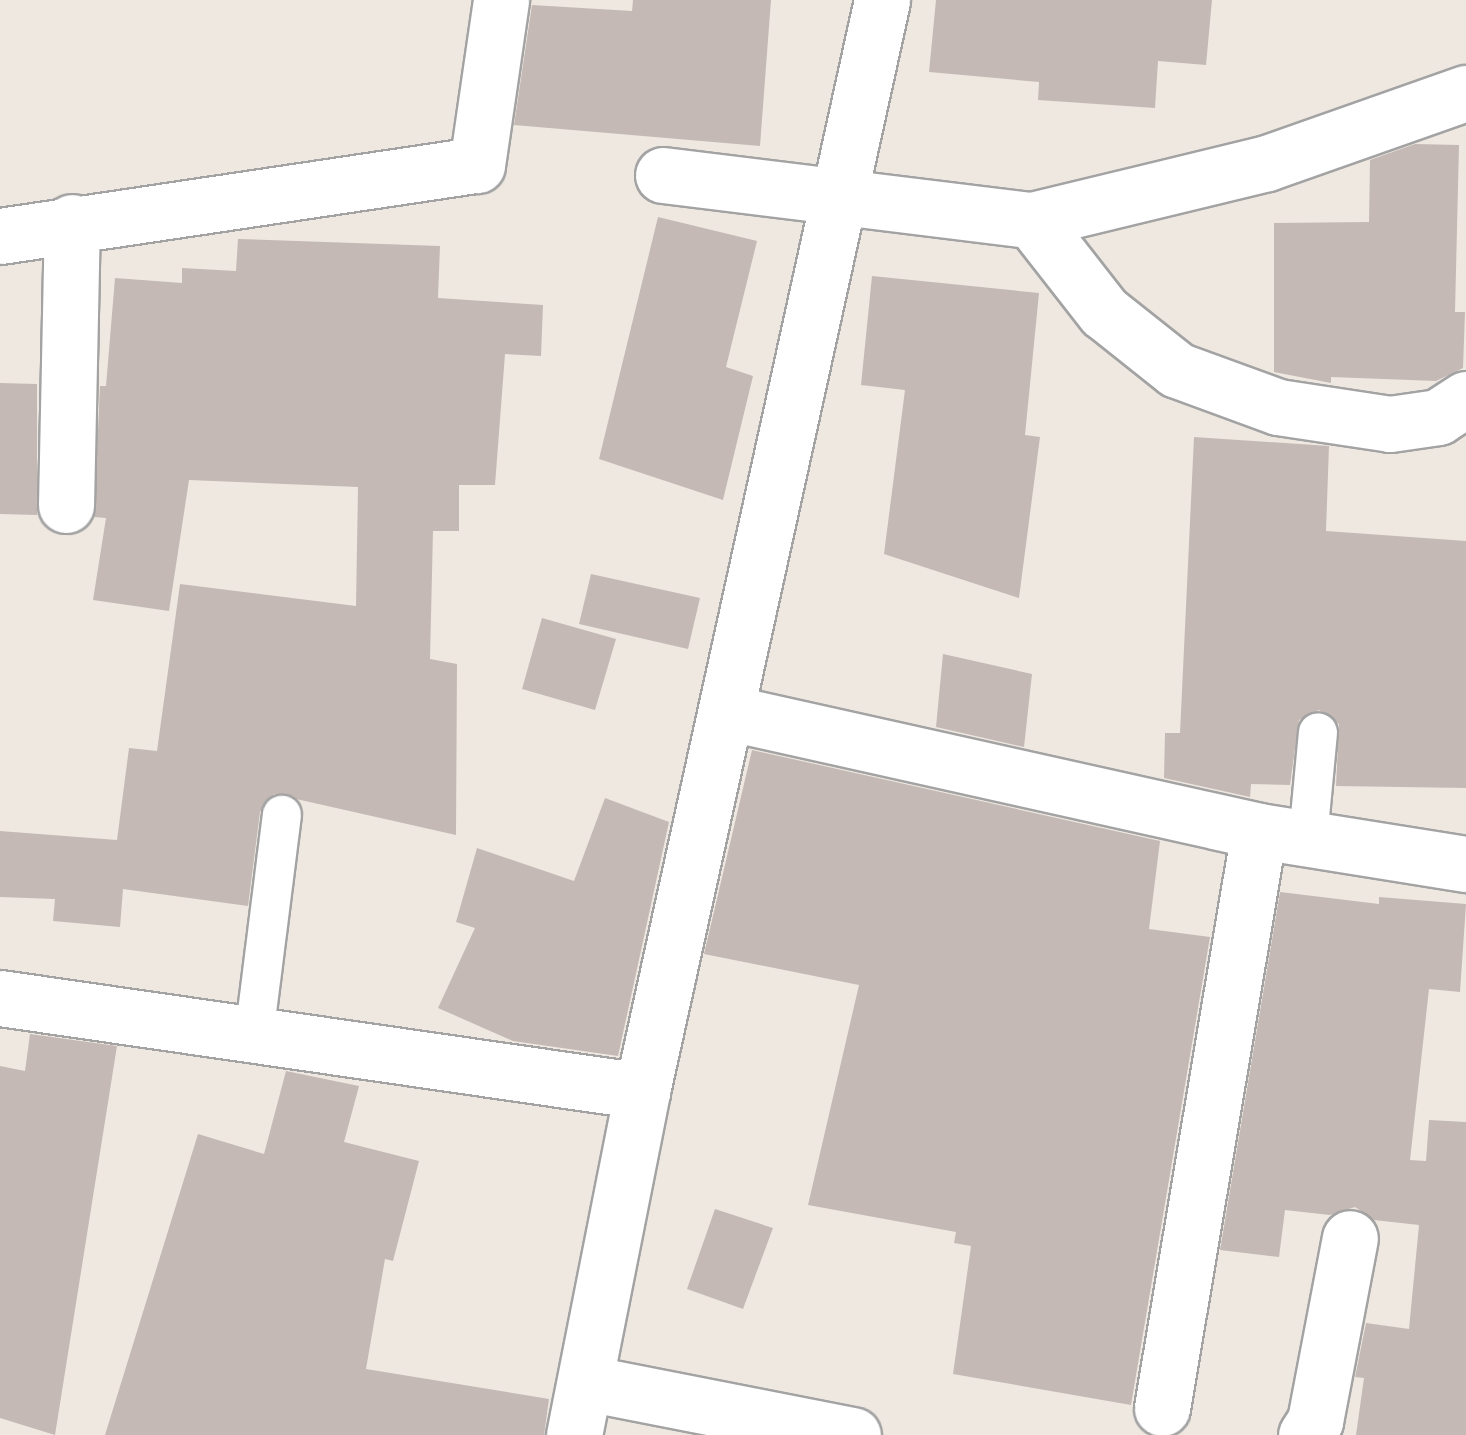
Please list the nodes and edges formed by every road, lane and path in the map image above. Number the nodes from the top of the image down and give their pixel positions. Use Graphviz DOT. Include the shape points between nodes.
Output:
graph roads {
  1 [pos="501,0"];
  2 [pos="882,0"];
  3 [pos="1465,101"];
  4 [pos="663,174"];
  5 [pos="838,199"];
  6 [pos="1032,220"];
  7 [pos="72,222"];
  8 [pos="0,236"];
  9 [pos="1466,399"];
  10 [pos="66,505"];
  11 [pos="730,713"];
  12 [pos="1318,732"];
  13 [pos="282,814"];
  14 [pos="1284,834"];
  15 [pos="1466,864"];
  16 [pos="0,998"];
  17 [pos="254,1036"];
  18 [pos="642,1091"];
  19 [pos="1350,1238"];
  20 [pos="588,1383"];
  21 [pos="1162,1408"];
  22 [pos="574,1435"];
  23 [pos="853,1435"];
  24 [pos="1306,1435"];
  1 -- 7 [label="street" via="477,165"];
  2 -- 5 [label="street"];
  3 -- 6 [label="street" via="1267,163"];
  4 -- 5 [label="street"];
  5 -- 6 [label="street"];
  5 -- 11 [label="street"];
  6 -- 9 [label="street" via="1104,312 1177,370 1278,407 1390,424 1438,417"];
  7 -- 8 [label="street"];
  7 -- 10 [label="street"];
  11 -- 14 [label="street"];
  11 -- 18 [label="street"];
  12 -- 14 [label="lane"];
  13 -- 17 [label="lane"];
  14 -- 15 [label="street"];
  14 -- 21 [label="street"];
  16 -- 17 [label="street"];
  17 -- 18 [label="street"];
  18 -- 20 [label="street"];
  19 -- 24 [label="street" via="1315,1421"];
  20 -- 22 [label="street"];
  20 -- 23 [label="street"];
}
